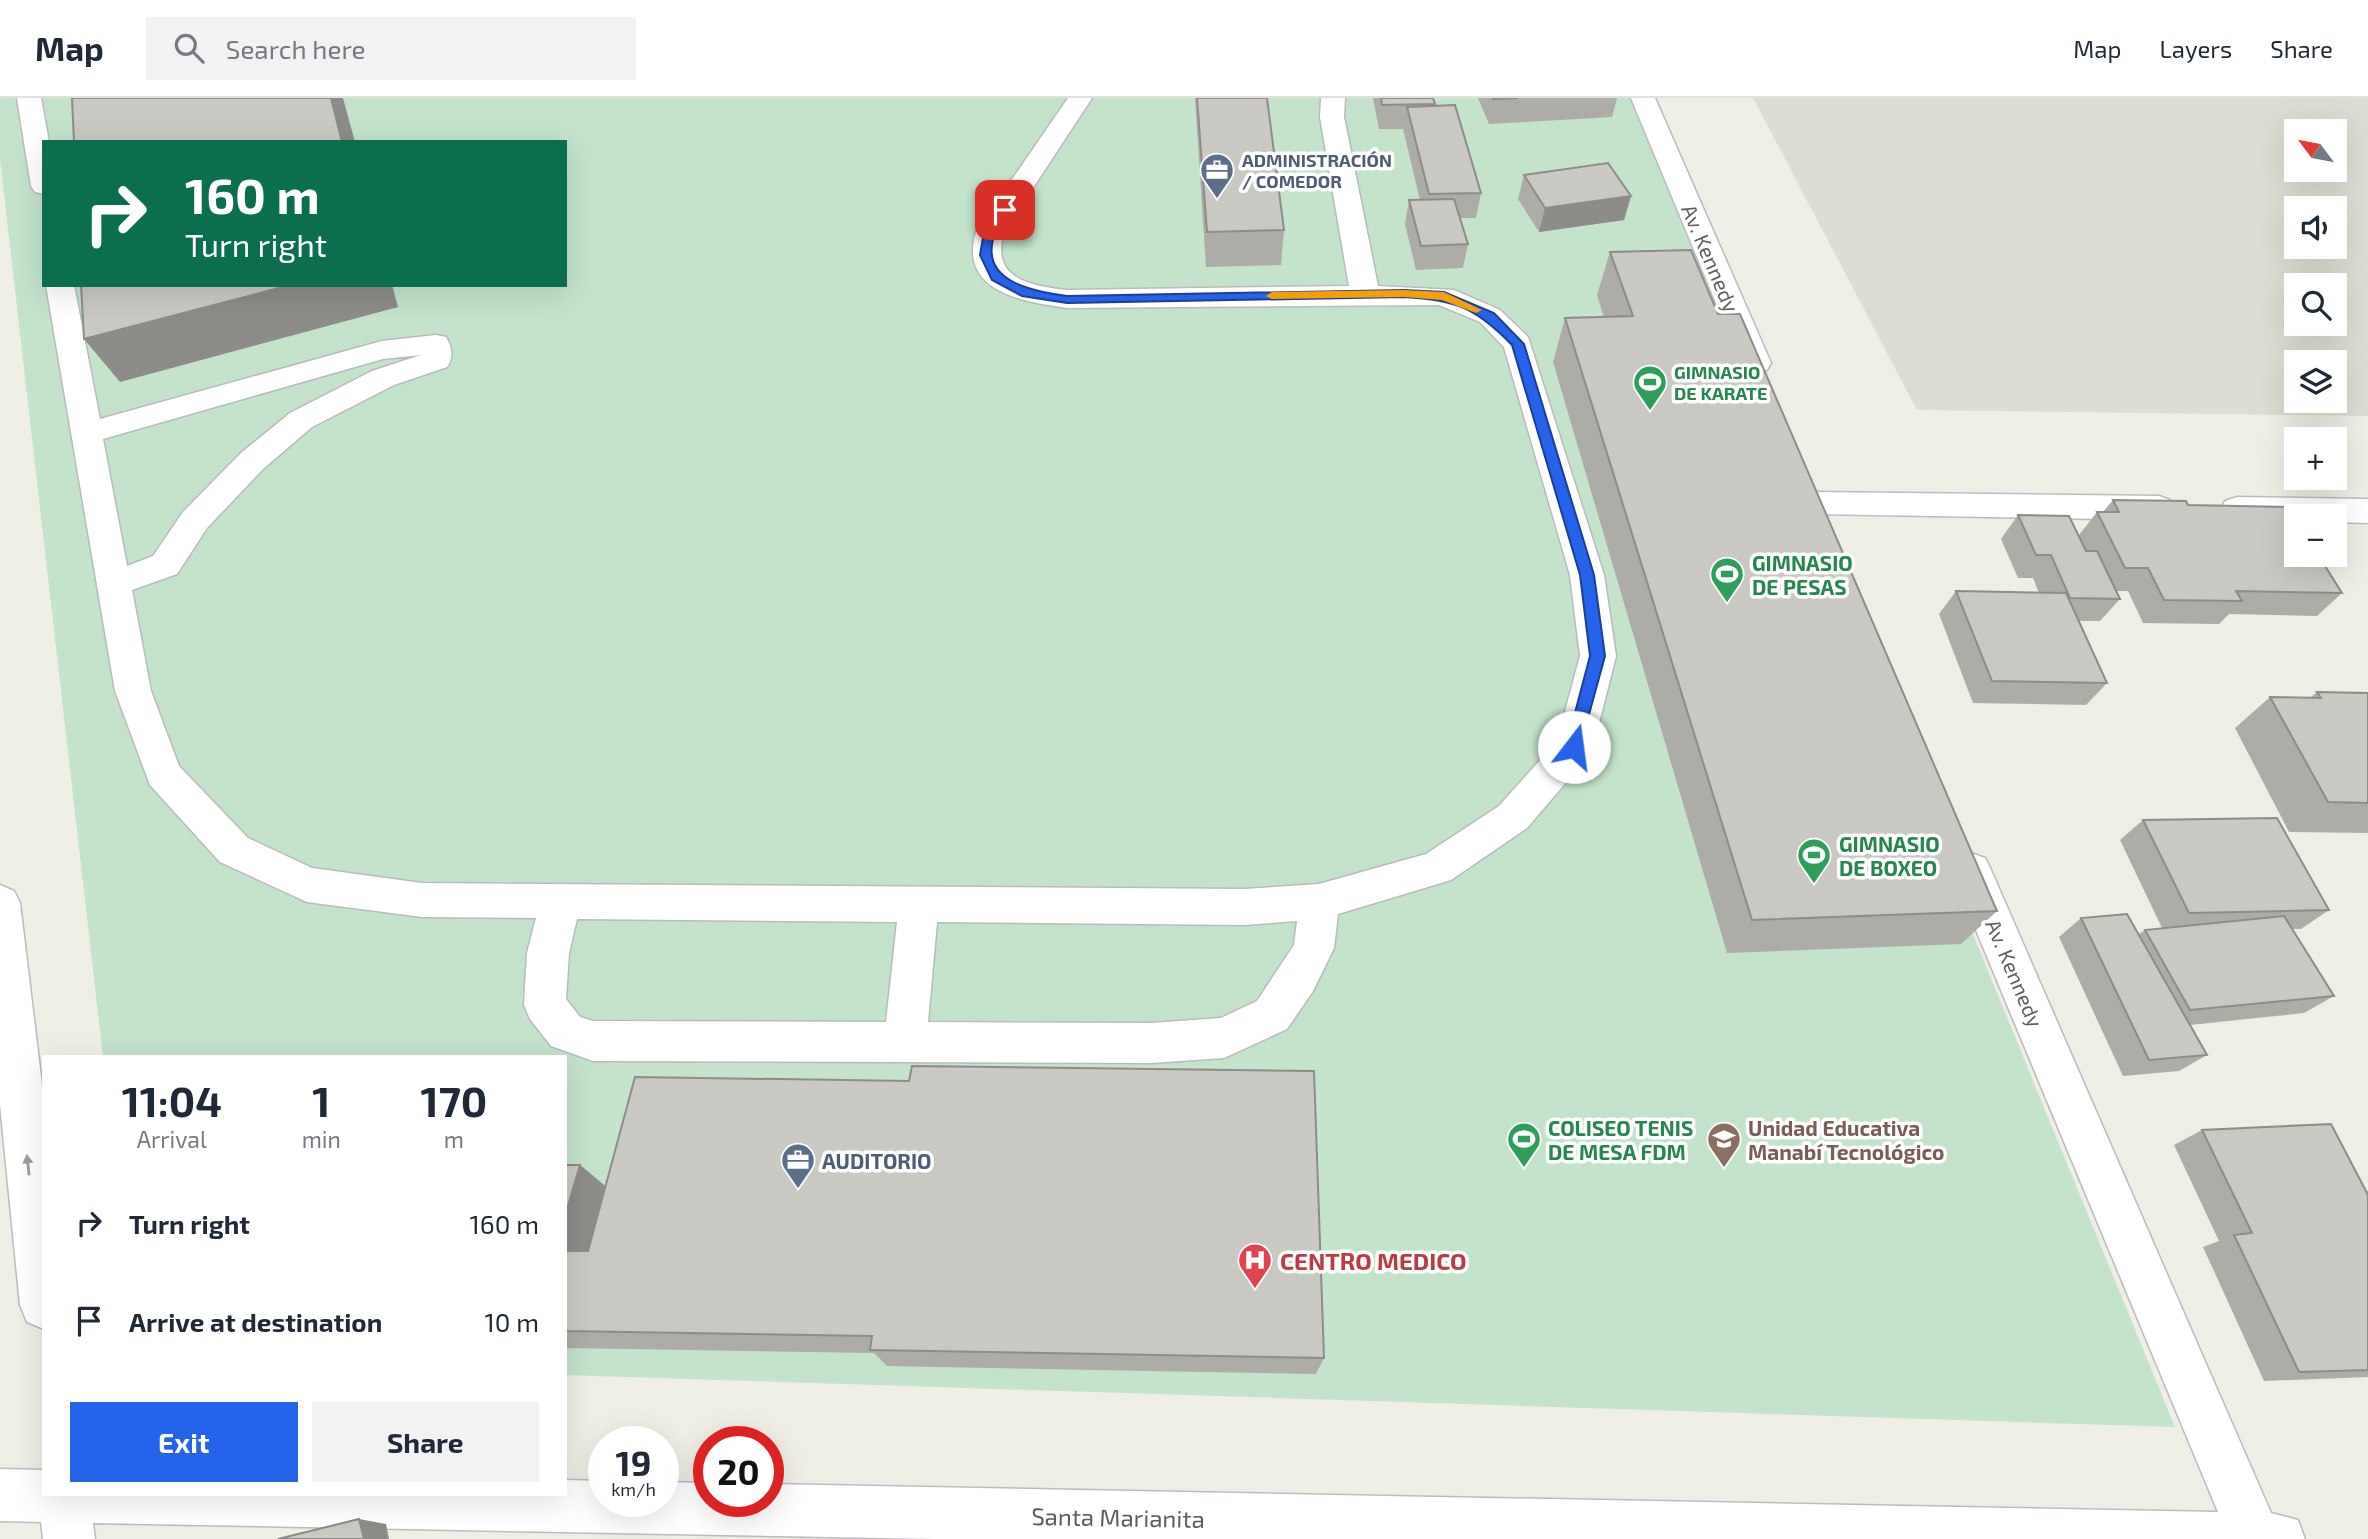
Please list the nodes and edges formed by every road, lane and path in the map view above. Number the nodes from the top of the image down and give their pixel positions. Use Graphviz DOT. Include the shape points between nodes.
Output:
graph roads {
  1 [pos="29,98"];
  2 [pos="1080,98"];
  3 [pos="1333,98"];
  4 [pos="1643,98"];
  5 [pos="42,174"];
  6 [pos="60,287"];
  7 [pos="1365,294"];
  8 [pos="1767,389"];
  9 [pos="85,434"];
  10 [pos="1799,465"];
  11 [pos="1815,503"];
  12 [pos="2368,511"];
  13 [pos="1832,541"];
  14 [pos="113,584"];
  15 [pos="1956,835"];
  16 [pos="561,901"];
  17 [pos="1319,902"];
  18 [pos="0,903"];
  19 [pos="919,904"];
  20 [pos="905,1042"];
  21 [pos="42,1288"];
  22 [pos="0,1495"];
  23 [pos="66,1510"];
  24 [pos="1338,1530"];
  25 [pos="1426,1531"];
  26 [pos="2255,1539"];
  27 [pos="2279,1539"];
  1 -- 5 [label="street"];
  2 -- 7 [label="street" via="989,232 986,255 996,277 1026,294 1067,299"];
  3 -- 7 [label="street" via="1332,117"];
  4 -- 8 [label="street, Av. Kennedy"];
  6 -- 9 [label="street"];
  7 -- 17 [label="street" via="1444,296 1490,316 1518,344 1587,575 1598,656 1574,747 1513,817 1437,868"];
  9 -- 14 [label="street"];
  9 -- 14 [label="street" via="382,350 436,344 437,360 383,378 301,420 252,461 195,520 165,565"];
  10 -- 11 [label="street"];
  11 -- 12 [label="street"];
  11 -- 13 [label="street"];
  14 -- 16 [label="street" via="133,691 163,774 234,850 307,885 422,900"];
  15 -- 26 [label="street, Av. Kennedy"];
  16 -- 19 [label="street"];
  16 -- 20 [label="street" via="548,953 545,1005 566,1032 593,1041"];
  17 -- 19 [label="street" via="1244,907"];
  17 -- 20 [label="street" via="1314,947 1298,978 1272,1015 1224,1038 1151,1043"];
  21 -- 18 [label="street, one-way"];
  19 -- 20 [label="street"];
  22 -- 23 [label="street, Santa Marianita"];
  23 -- 24 [label="street, Santa Marianita"];
  24 -- 25 [label="street, Santa Marianita"];
  25 -- 26 [label="street, Santa Marianita"];
  26 -- 27 [label="street, Santa Marianita"];
}
